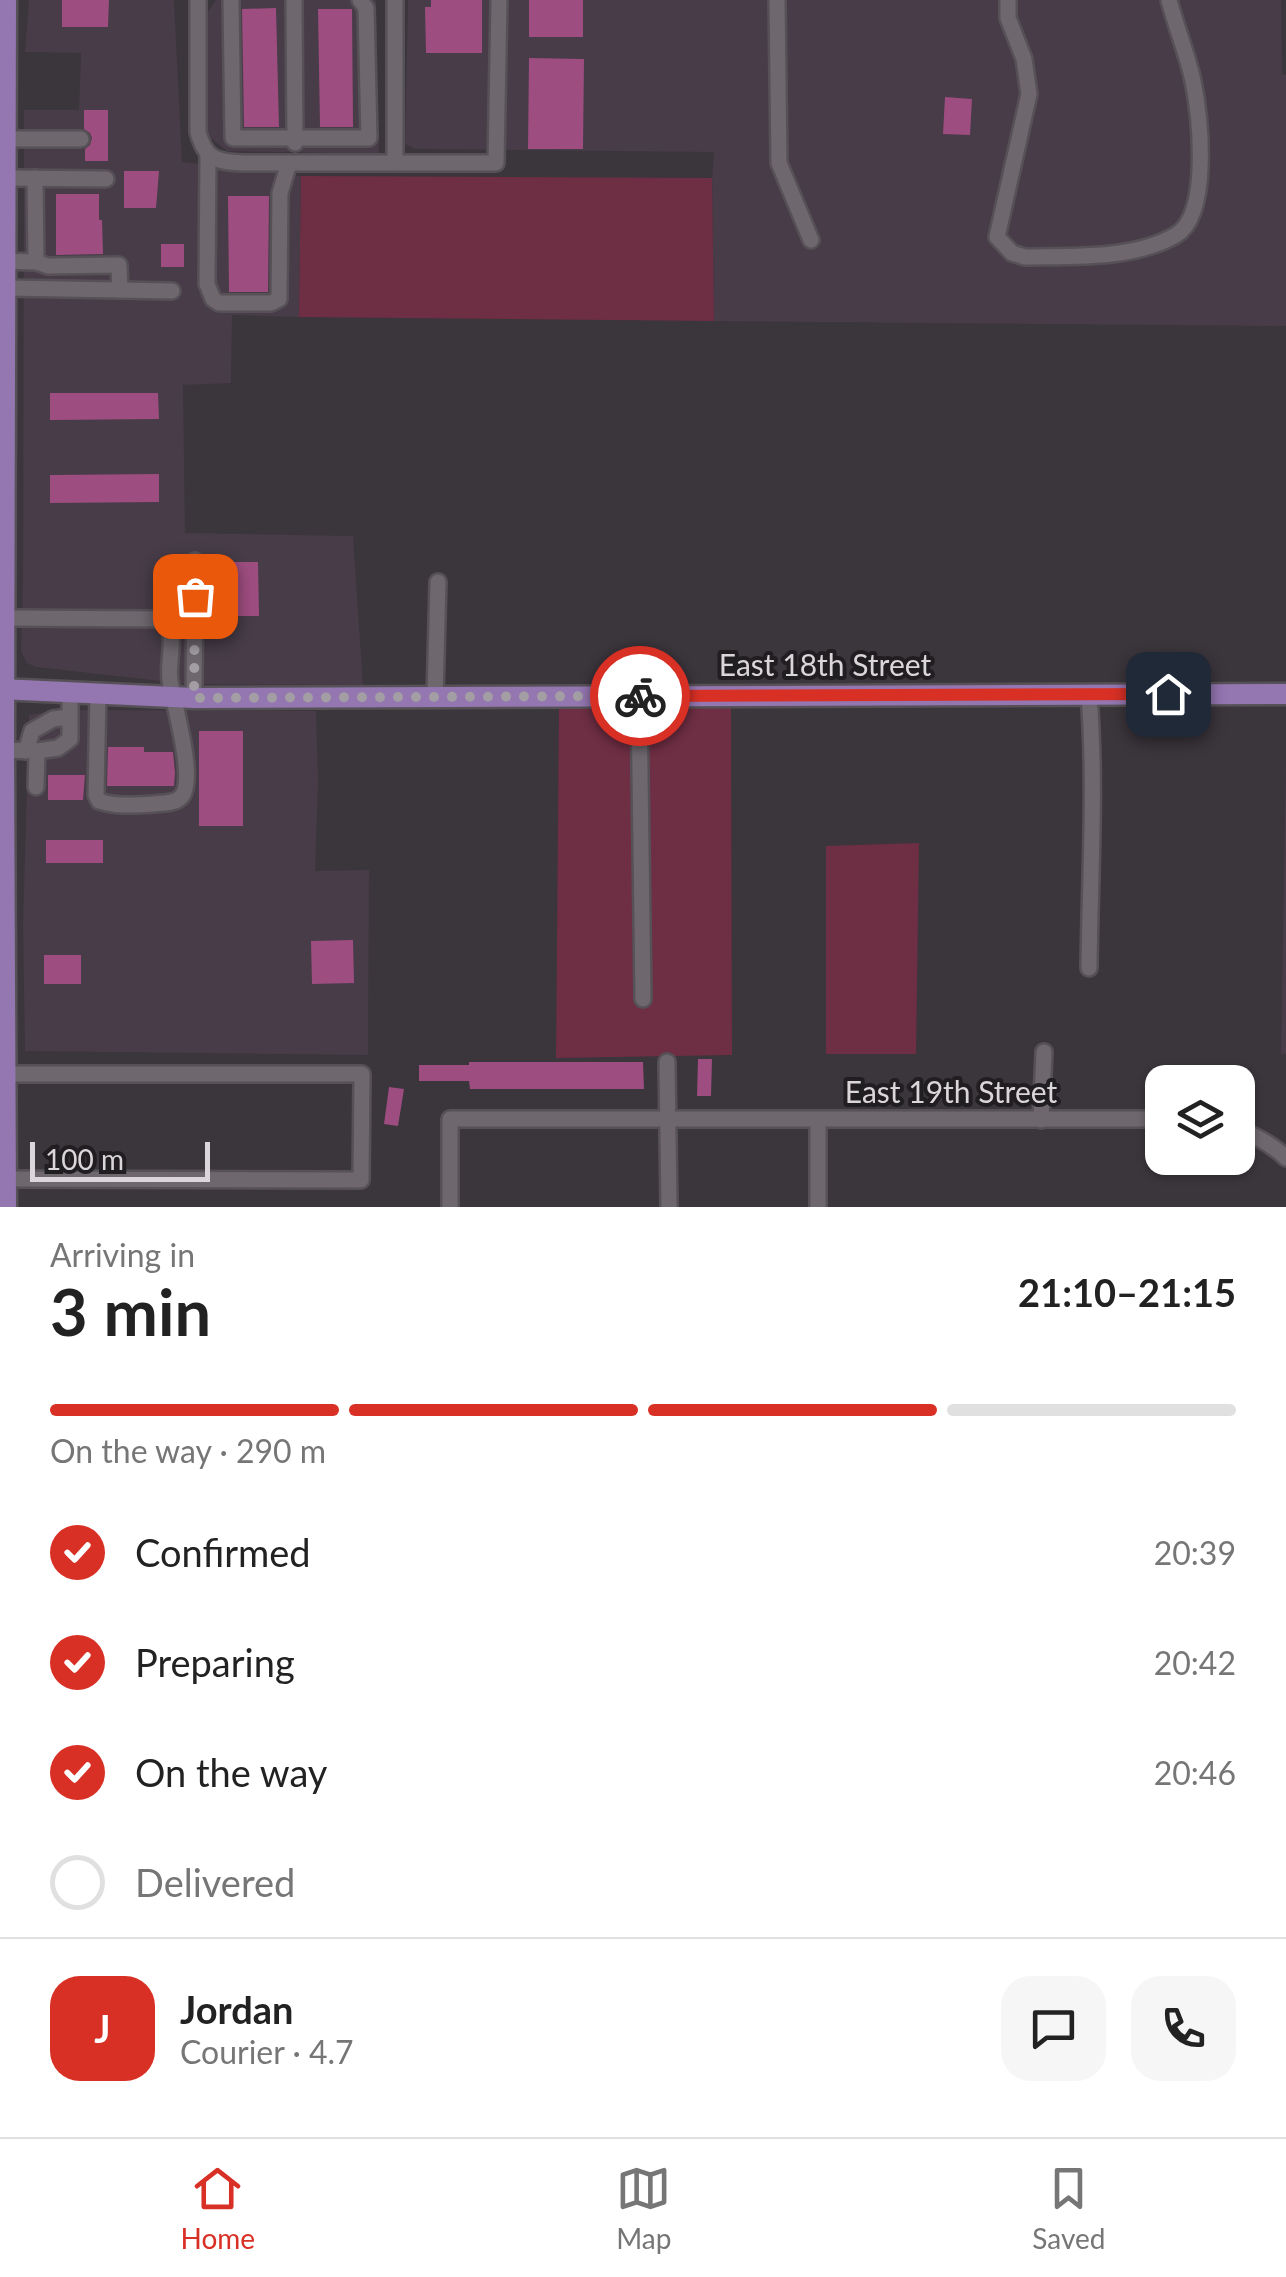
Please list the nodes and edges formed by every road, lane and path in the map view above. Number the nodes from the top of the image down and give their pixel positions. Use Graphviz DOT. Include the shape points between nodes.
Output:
graph roads {
  1 [pos="6,0"];
  2 [pos="198,0"];
  3 [pos="232,0"];
  4 [pos="294,0"];
  5 [pos="360,0"];
  6 [pos="395,0"];
  7 [pos="499,0"];
  8 [pos="777,0"];
  9 [pos="1008,0"];
  10 [pos="1168,0"];
  11 [pos="232,59"];
  12 [pos="198,60"];
  13 [pos="367,65"];
  14 [pos="395,66"];
  15 [pos="295,138"];
  16 [pos="81,139"];
  17 [pos="5,147"];
  18 [pos="208,154"];
  19 [pos="395,162"];
  20 [pos="292,163"];
  21 [pos="34,178"];
  22 [pos="106,179"];
  23 [pos="5,188"];
  24 [pos="812,240"];
  25 [pos="4,262"];
  26 [pos="36,262"];
  27 [pos="7,288"];
  28 [pos="120,290"];
  29 [pos="172,291"];
  30 [pos="3,380"];
  31 [pos="3,509"];
  32 [pos="195,561"];
  33 [pos="438,582"];
  34 [pos="3,586"];
  35 [pos="6,618"];
  36 [pos="2,689"];
  37 [pos="70,691"];
  38 [pos="98,692"];
  39 [pos="1286,694"];
  40 [pos="1089,695"];
  41 [pos="639,696"];
  42 [pos="435,697"];
  43 [pos="184,698"];
  44 [pos="70,717"];
  45 [pos="32,751"];
  46 [pos="3,759"];
  47 [pos="36,788"];
  48 [pos="1090,968"];
  49 [pos="643,999"];
  50 [pos="1044,1052"];
  51 [pos="667,1062"];
  52 [pos="5,1074"];
  53 [pos="1145,1119"];
  54 [pos="668,1120"];
  55 [pos="818,1120"];
  56 [pos="1041,1120"];
  57 [pos="1255,1136"];
  58 [pos="1286,1158"];
  59 [pos="6,1179"];
  60 [pos="6,1207"];
  61 [pos="450,1207"];
  62 [pos="669,1207"];
  63 [pos="818,1207"];
  1 -- 17 [label="main road"];
  2 -- 12 [label="street"];
  3 -- 11 [label="street"];
  4 -- 15 [label="street"];
  5 -- 13 [label="street" via="366,8"];
  6 -- 14 [label="street"];
  7 -- 19 [label="street" via="496,163"];
  8 -- 24 [label="street" via="779,163"];
  9 -- 10 [label="street" via="1029,94 997,237 1025,257 1109,255 1153,244 1179,234 1194,213 1196,104"];
  11 -- 12 [label="street"];
  11 -- 15 [label="street" via="233,138"];
  12 -- 18 [label="street" via="198,132"];
  13 -- 14 [label="street"];
  13 -- 15 [label="street" via="368,138"];
  14 -- 19 [label="street"];
  15 -- 20 [label="street"];
  16 -- 17 [label="street"];
  17 -- 23 [label="main road"];
  18 -- 20 [label="street" via="226,163"];
  18 -- 20 [label="street" via="207,284 219,303 279,299 280,194"];
  19 -- 20 [label="street"];
  21 -- 22 [label="street"];
  21 -- 23 [label="street"];
  21 -- 26 [label="street"];
  23 -- 25 [label="main road"];
  25 -- 26 [label="street"];
  25 -- 27 [label="main road"];
  26 -- 28 [label="street" via="119,265"];
  27 -- 28 [label="street"];
  27 -- 30 [label="main road"];
  28 -- 29 [label="street"];
  30 -- 31 [label="main road"];
  31 -- 34 [label="main road"];
  32 -- 43 [label="street"];
  33 -- 42 [label="street"];
  34 -- 35 [label="main road"];
  35 -- 36 [label="main road"];
  35 -- 43 [label="street" via="164,619 171,636 169,678"];
  36 -- 37 [label="main road, East 18th Street"];
  36 -- 46 [label="main road"];
  37 -- 38 [label="main road, East 18th Street"];
  37 -- 44 [label="street"];
  38 -- 43 [label="main road, East 18th Street"];
  38 -- 43 [label="street" via="96,794 113,806 172,803 182,796"];
  39 -- 40 [label="main road, East 18th Street"];
  40 -- 41 [label="main road, East 18th Street"];
  40 -- 48 [label="street"];
  41 -- 42 [label="main road, East 18th Street"];
  41 -- 49 [label="street"];
  42 -- 43 [label="main road, East 18th Street"];
  44 -- 45 [label="street" via="32,731"];
  44 -- 45 [label="street" via="70,739"];
  45 -- 46 [label="street"];
  45 -- 47 [label="street"];
  46 -- 52 [label="main road"];
  50 -- 56 [label="street"];
  51 -- 54 [label="street"];
  52 -- 59 [label="main road"];
  52 -- 59 [label="street" via="362,1074 362,1180"];
  53 -- 56 [label="street, East 19th Street"];
  54 -- 55 [label="street, East 19th Street"];
  54 -- 61 [label="street, East 19th Street" via="450,1119"];
  54 -- 62 [label="street"];
  55 -- 56 [label="street, East 19th Street"];
  55 -- 63 [label="street"];
  57 -- 58 [label="street"];
  59 -- 60 [label="main road"];
}
